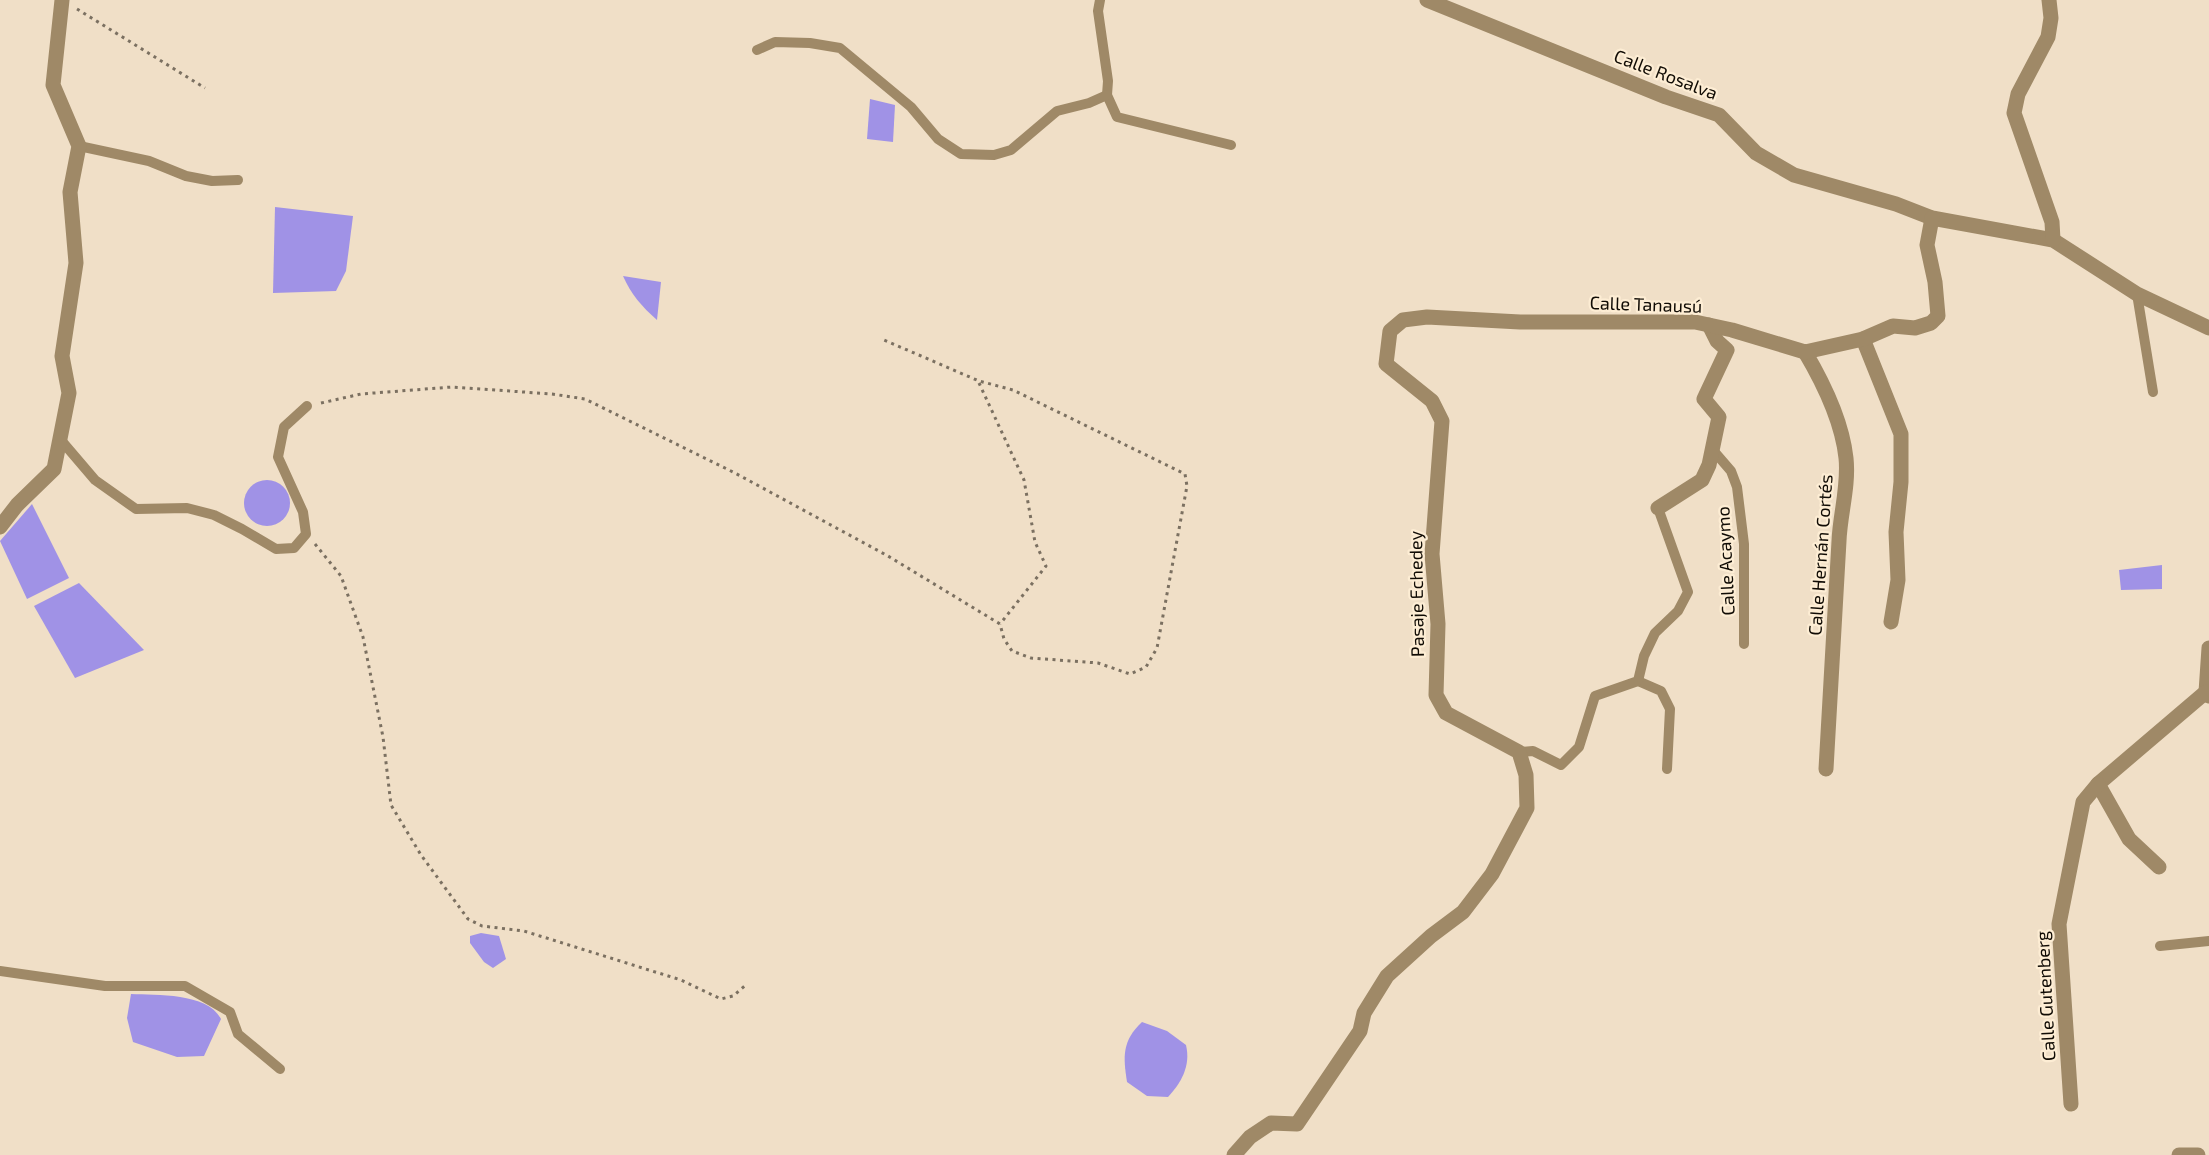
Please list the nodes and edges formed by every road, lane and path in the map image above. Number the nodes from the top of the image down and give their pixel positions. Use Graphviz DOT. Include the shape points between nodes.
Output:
graph roads {
  1 [pos="1100,0"];
  2 [pos="1427,0"];
  3 [pos="2049,0"];
  4 [pos="67,3"];
  5 [pos="757,50"];
  6 [pos="205,88"];
  7 [pos="1107,95"];
  8 [pos="1231,145"];
  9 [pos="79,146"];
  10 [pos="238,180"];
  11 [pos="1932,218"];
  12 [pos="2053,240"];
  13 [pos="2137,294"];
  14 [pos="1709,325"];
  15 [pos="2209,328"];
  16 [pos="1863,339"];
  17 [pos="884,340"];
  18 [pos="1805,352"];
  19 [pos="979,381"];
  20 [pos="2152,392"];
  21 [pos="307,406"];
  22 [pos="1442,422"];
  23 [pos="60,439"];
  24 [pos="1712,449"];
  25 [pos="1658,508"];
  26 [pos="0,527"];
  27 [pos="306,534"];
  28 [pos="1891,622"];
  29 [pos="999,624"];
  30 [pos="1744,644"];
  31 [pos="2209,648"];
  32 [pos="1638,681"];
  33 [pos="2208,694"];
  34 [pos="1520,752"];
  35 [pos="1667,769"];
  36 [pos="1826,769"];
  37 [pos="2098,784"];
  38 [pos="2160,867"];
  39 [pos="2209,941"];
  40 [pos="2160,946"];
  41 [pos="0,971"];
  42 [pos="747,984"];
  43 [pos="280,1069"];
  44 [pos="2071,1104"];
  45 [pos="1234,1155"];
  46 [pos="2179,1155"];
  47 [pos="2198,1155"];
  1 -- 7 [label="lane"];
  2 -- 11 [label="street, Calle Rosalva" via="1719,115 1756,153 1794,175"];
  3 -- 12 [label="street" via="2048,37 2018,94 2014,113 2052,222"];
  4 -- 6 [label="path"];
  4 -- 9 [label="street" via="53,85"];
  5 -- 7 [label="lane" via="775,42 840,48 910,107 938,139 962,154 994,155 1011,150 1057,111"];
  7 -- 8 [label="lane" via="1117,117"];
  9 -- 10 [label="lane" via="149,161 186,176"];
  9 -- 23 [label="street" via="70,192 76,263 62,356 69,393"];
  11 -- 12 [label="street, Calle Rosalva"];
  11 -- 16 [label="street, Calle Tanausú" via="1927,245 1938,316 1915,328 1893,326"];
  12 -- 13 [label="street"];
  13 -- 15 [label="street"];
  13 -- 20 [label="lane"];
  14 -- 18 [label="street, Calle Tanausú"];
  14 -- 22 [label="street, Calle Tanausú" via="1427,317 1403,320 1390,331 1386,364 1432,401"];
  14 -- 24 [label="street" via="1727,350 1704,399 1719,417"];
  16 -- 18 [label="street, Calle Tanausú"];
  16 -- 28 [label="street" via="1901,434 1898,580"];
  17 -- 19 [label="path"];
  18 -- 36 [label="street, Calle Hernán Cortés" via="1836,418 1846,459"];
  19 -- 29 [label="path" via="1024,480 1035,542 1046,566"];
  19 -- 29 [label="path" via="1013,390 1185,474 1187,486 1157,648 1146,667 1130,674 1098,663 1031,658 1012,651"];
  21 -- 27 [label="lane" via="284,427 278,457 303,512"];
  21 -- 29 [label="path" via="362,394 452,387 585,399 735,473 888,556"];
  22 -- 34 [label="street, Pasaje Echedey" via="1432,554 1438,624 1436,694 1446,713"];
  23 -- 26 [label="street" via="54,469"];
  23 -- 27 [label="lane" via="95,480 136,509 187,508 214,515 276,549 294,548"];
  24 -- 25 [label="street" via="1702,480"];
  24 -- 30 [label="lane, Calle Acaymo" via="1731,471 1737,487 1744,544"];
  25 -- 32 [label="lane" via="1688,592 1678,611 1655,633"];
  27 -- 42 [label="path" via="341,576 363,637 392,805 421,855 468,919 482,926 524,931 681,980 721,999 733,996"];
  31 -- 33 [label="street"];
  32 -- 34 [label="lane" via="1595,696 1579,747 1561,765 1533,751"];
  32 -- 35 [label="lane" via="1661,691 1670,709"];
  33 -- 37 [label="street"];
  34 -- 45 [label="street" via="1526,775 1527,808 1492,874 1463,912 1387,976 1364,1013 1360,1031 1297,1124 1271,1123 1250,1137"];
  37 -- 38 [label="street" via="2129,839"];
  37 -- 44 [label="street, Calle Gutenberg" via="2083,802 2059,924"];
  39 -- 40 [label="lane"];
  41 -- 43 [label="lane" via="105,986 185,986 230,1012 238,1034"];
  46 -- 47 [label="street"];
}
